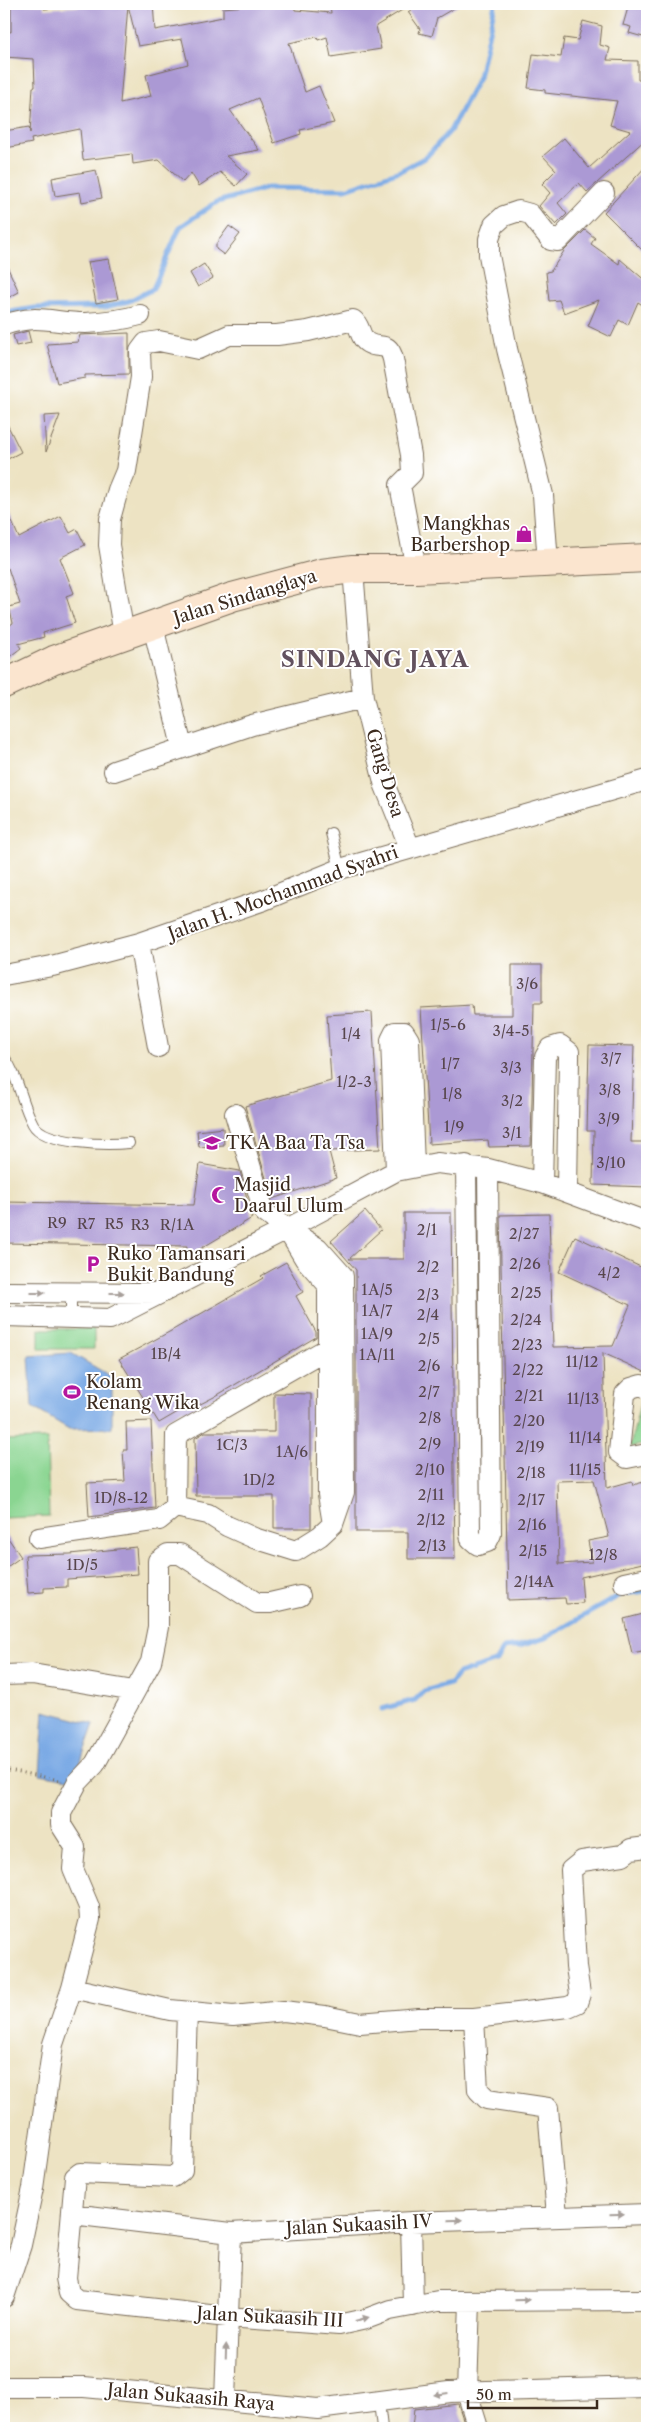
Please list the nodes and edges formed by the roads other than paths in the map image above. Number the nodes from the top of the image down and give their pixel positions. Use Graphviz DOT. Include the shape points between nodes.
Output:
graph roads {
  1 [pos="604,194"];
  2 [pos="140,315"];
  3 [pos="4,325"];
  4 [pos="647,558"];
  5 [pos="548,563"];
  6 [pos="353,569"];
  7 [pos="416,569"];
  8 [pos="153,626"];
  9 [pos="124,635"];
  10 [pos="4,684"];
  11 [pos="363,698"];
  12 [pos="182,747"];
  13 [pos="114,770"];
  14 [pos="647,780"];
  15 [pos="331,834"];
  16 [pos="410,848"];
  17 [pos="340,868"];
  18 [pos="139,943"];
  19 [pos="4,974"];
  20 [pos="158,1048"];
  21 [pos="4,1057"];
  22 [pos="235,1114"];
  23 [pos="129,1143"];
  24 [pos="466,1165"];
  25 [pos="405,1169"];
  26 [pos="488,1169"];
  27 [pos="542,1183"];
  28 [pos="567,1190"];
  29 [pos="647,1222"];
  30 [pos="287,1229"];
  31 [pos="4,1292"];
  32 [pos="163,1292"];
  33 [pos="72,1293"];
  34 [pos="4,1316"];
  35 [pos="71,1318"];
  36 [pos="335,1344"];
  37 [pos="489,1354"];
  38 [pos="467,1355"];
  39 [pos="647,1388"];
  40 [pos="647,1454"];
  41 [pos="175,1507"];
  42 [pos="38,1538"];
  43 [pos="647,1578"];
  44 [pos="624,1583"];
  45 [pos="300,1596"];
  46 [pos="4,1675"];
  47 [pos="134,1691"];
  48 [pos="647,1847"];
  49 [pos="72,1988"];
  50 [pos="187,2012"];
  51 [pos="474,2018"];
  52 [pos="72,2214"];
  53 [pos="647,2214"];
  54 [pos="557,2216"];
  55 [pos="411,2222"];
  56 [pos="231,2233"];
  57 [pos="4,2297"];
  58 [pos="647,2300"];
  59 [pos="470,2301"];
  60 [pos="413,2306"];
  61 [pos="227,2317"];
  62 [pos="4,2387"];
  63 [pos="647,2388"];
  64 [pos="467,2392"];
  65 [pos="225,2400"];
  66 [pos="379,2402"];
  67 [pos="382,2428"];
  68 [pos="478,2428"];
  1 -- 5 [label="street" via="558,241 551,240 530,214 519,211 504,216 494,225 489,239 489,255 507,349 543,495"];
  2 -- 3 [label="street" via="84,323 36,318"];
  4 -- 5 [label="street, Jalan Sindanglaya"];
  5 -- 7 [label="street, Jalan Sindanglaya"];
  6 -- 7 [label="street, Jalan Sindanglaya"];
  6 -- 8 [label="street, Jalan Sindanglaya" via="322,573 232,597"];
  6 -- 11 [label="street, Gang Desa"];
  7 -- 9 [label="street" via="400,485 412,473 411,455 391,351 368,344 352,320 277,335 229,335 198,349 158,341 146,343 140,351 141,377 126,472 110,519 108,545"];
  8 -- 9 [label="street, Jalan Sindanglaya"];
  8 -- 12 [label="street"];
  9 -- 10 [label="street, Jalan Sindanglaya" via="54,660"];
  11 -- 12 [label="street" via="252,725"];
  11 -- 16 [label="street, Gang Desa" via="385,786"];
  12 -- 13 [label="street"];
  14 -- 16 [label="street, Jalan H. Mochammad Syahri"];
  15 -- 17 [label="lane"];
  16 -- 17 [label="street, Jalan H. Mochammad Syahri"];
  17 -- 18 [label="street, Jalan H. Mochammad Syahri" via="264,900"];
  18 -- 19 [label="street, Jalan H. Mochammad Syahri" via="52,966"];
  18 -- 20 [label="street"];
  21 -- 23 [label="lane" via="13,1069 34,1126 49,1137 109,1145"];
  22 -- 30 [label="street" via="264,1212"];
  24 -- 25 [label="street" via="438,1163"];
  24 -- 26 [label="street"];
  24 -- 38 [label="street"];
  25 -- 25 [label="street" via="391,1040 395,1032 400,1031 409,1040"];
  25 -- 30 [label="street"];
  26 -- 27 [label="street"];
  26 -- 37 [label="street"];
  27 -- 28 [label="street"];
  27 -- 28 [label="street" via="545,1057 550,1048 560,1045 568,1052 569,1058"];
  28 -- 29 [label="street"];
  30 -- 32 [label="street"];
  30 -- 36 [label="street" via="305,1259 328,1286"];
  31 -- 33 [label="street, one-way"];
  33 -- 32 [label="street, one-way"];
  32 -- 35 [label="street" via="110,1318"];
  33 -- 35 [label="lane"];
  34 -- 35 [label="street"];
  36 -- 41 [label="street" via="176,1435"];
  36 -- 41 [label="street" via="344,1492 333,1524 296,1551 254,1538 208,1514"];
  37 -- 38 [label="street"];
  37 -- 38 [label="street" via="491,1534 483,1544 474,1542 470,1534"];
  39 -- 40 [label="street" via="641,1385 625,1394 619,1452 627,1458"];
  41 -- 42 [label="street" via="158,1520"];
  43 -- 44 [label="street"];
  45 -- 47 [label="street" via="257,1603 186,1557 173,1553 160,1557 157,1569 158,1627 151,1662"];
  46 -- 47 [label="street" via="32,1674"];
  47 -- 49 [label="street" via="94,1764 77,1784 60,1813 61,1825 74,1846 76,1880 90,1907 90,1919"];
  48 -- 51 [label="street" via="631,1849 614,1857 582,1861 572,1870 580,1994 577,2004"];
  49 -- 50 [label="street"];
  49 -- 57 [label="street" via="53,2044 33,2188 21,2245"];
  50 -- 51 [label="street" via="233,2016 284,2011 360,2022"];
  50 -- 52 [label="street" via="182,2170 172,2177 80,2172 75,2177"];
  51 -- 54 [label="street" via="478,2090 487,2099 548,2108"];
  52 -- 56 [label="street, Jalan Sukaasih IV"];
  52 -- 61 [label="street, Jalan Sukaasih III" via="66,2278 68,2293 72,2297"];
  54 -- 53 [label="street, Jalan Sukaasih IV, one-way"];
  55 -- 54 [label="street, Jalan Sukaasih IV, one-way"];
  55 -- 56 [label="street, Jalan Sukaasih IV"];
  55 -- 60 [label="street"];
  56 -- 61 [label="street"];
  59 -- 58 [label="street, Jalan Sukaasih III, one-way"];
  59 -- 60 [label="street, Jalan Sukaasih III" via="438,2301"];
  59 -- 64 [label="street"];
  61 -- 60 [label="street, Jalan Sukaasih III, one-way" via="339,2325"];
  65 -- 61 [label="street, one-way"];
  62 -- 65 [label="street, Jalan Sukaasih Raya" via="84,2387"];
  63 -- 64 [label="street, Jalan Sukaasih Raya"];
  64 -- 66 [label="street, Jalan Sukaasih Raya, one-way"];
  64 -- 68 [label="street"];
  65 -- 66 [label="street, Jalan Sukaasih Raya" via="318,2409"];
  66 -- 67 [label="lane"];
}
